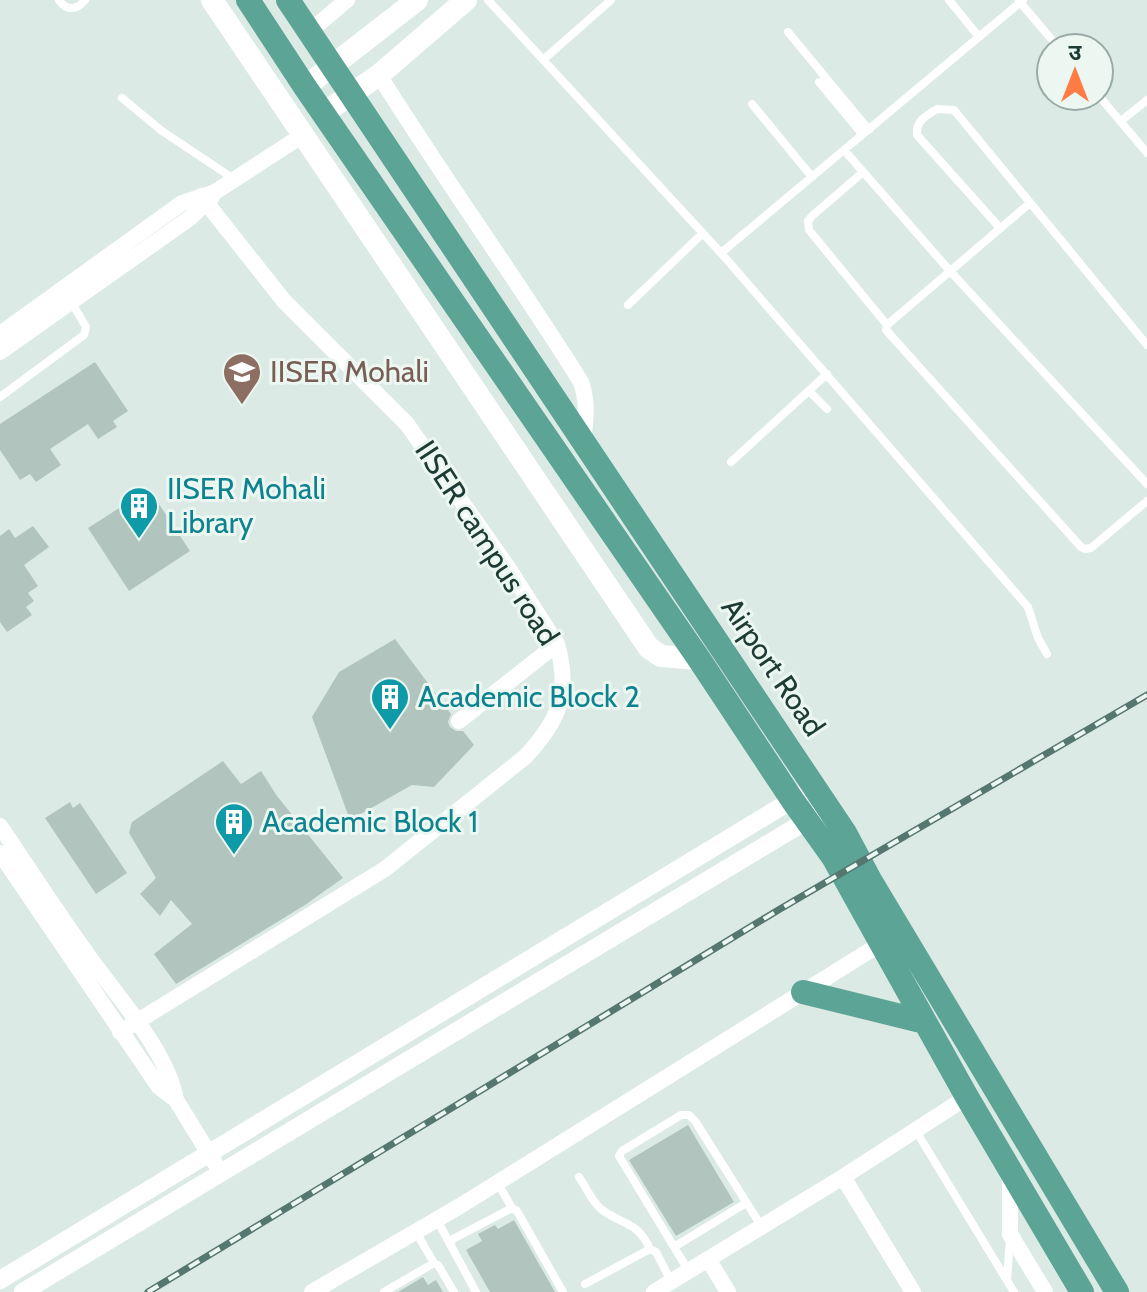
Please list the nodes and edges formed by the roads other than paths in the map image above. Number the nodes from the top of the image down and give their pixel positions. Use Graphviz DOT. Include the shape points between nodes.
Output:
graph roads {
  1 [pos="59,0"];
  2 [pos="85,0"];
  3 [pos="212,0"];
  4 [pos="248,0"];
  5 [pos="288,0"];
  6 [pos="347,0"];
  7 [pos="417,0"];
  8 [pos="466,0"];
  9 [pos="488,0"];
  10 [pos="611,0"];
  11 [pos="949,0"];
  12 [pos="1021,1"];
  13 [pos="309,32"];
  14 [pos="788,32"];
  15 [pos="1046,32"];
  16 [pos="979,37"];
  17 [pos="543,60"];
  18 [pos="333,66"];
  19 [pos="379,75"];
  20 [pos="819,82"];
  21 [pos="305,87"];
  22 [pos="352,93"];
  23 [pos="122,98"];
  24 [pos="1147,100"];
  25 [pos="752,104"];
  26 [pos="1113,112"];
  27 [pos="324,113"];
  28 [pos="1121,121"];
  29 [pos="865,132"];
  30 [pos="303,135"];
  31 [pos="844,150"];
  32 [pos="1147,153"];
  33 [pos="862,173"];
  34 [pos="812,177"];
  35 [pos="234,179"];
  36 [pos="208,197"];
  37 [pos="1030,203"];
  38 [pos="1000,228"];
  39 [pos="703,233"];
  40 [pos="721,253"];
  41 [pos="950,271"];
  42 [pos="72,303"];
  43 [pos="628,305"];
  44 [pos="887,325"];
  45 [pos="0,334"];
  46 [pos="1147,345"];
  47 [pos="0,352"];
  48 [pos="827,374"];
  49 [pos="809,391"];
  50 [pos="0,397"];
  51 [pos="827,409"];
  52 [pos="583,440"];
  53 [pos="731,462"];
  54 [pos="1147,484"];
  55 [pos="1147,501"];
  56 [pos="557,644"];
  57 [pos="1047,654"];
  58 [pos="699,659"];
  59 [pos="459,721"];
  60 [pos="810,810"];
  61 [pos="0,826"];
  62 [pos="0,853"];
  63 [pos="882,943"];
  64 [pos="803,992"];
  65 [pos="137,1022"];
  66 [pos="925,1022"];
  67 [pos="120,1032"];
  68 [pos="967,1097"];
  69 [pos="176,1100"];
  70 [pos="916,1130"];
  71 [pos="210,1154"];
  72 [pos="1010,1172"];
  73 [pos="221,1173"];
  74 [pos="579,1177"];
  75 [pos="843,1177"];
  76 [pos="497,1182"];
  77 [pos="746,1203"];
  78 [pos="512,1208"];
  79 [pos="436,1219"];
  80 [pos="762,1227"];
  81 [pos="416,1231"];
  82 [pos="1010,1234"];
  83 [pos="450,1244"];
  84 [pos="674,1247"];
  85 [pos="650,1249"];
  86 [pos="708,1259"];
  87 [pos="434,1263"];
  88 [pos="689,1271"];
  89 [pos="0,1280"];
  90 [pos="1007,1280"];
  91 [pos="671,1281"];
  92 [pos="585,1284"];
  93 [pos="23,1292"];
  94 [pos="312,1292"];
  95 [pos="384,1292"];
  96 [pos="454,1292"];
  97 [pos="476,1292"];
  98 [pos="563,1292"];
  99 [pos="654,1292"];
  100 [pos="728,1292"];
  101 [pos="913,1292"];
  102 [pos="1014,1292"];
  103 [pos="1045,1292"];
  104 [pos="1082,1292"];
  105 [pos="1117,1292"];
  1 -- 2 [label="lane" via="72,8"];
  3 -- 30 [label="main road"];
  4 -- 21 [label="main road"];
  5 -- 13 [label="main road, Airport Road"];
  6 -- 13 [label="street"];
  7 -- 18 [label="main road"];
  8 -- 19 [label="main road"];
  9 -- 17 [label="lane"];
  10 -- 17 [label="lane"];
  11 -- 16 [label="lane"];
  12 -- 15 [label="lane"];
  12 -- 16 [label="lane"];
  13 -- 18 [label="main road, Airport Road"];
  14 -- 29 [label="lane"];
  16 -- 29 [label="lane"];
  17 -- 39 [label="lane"];
  18 -- 21 [label="main road"];
  18 -- 22 [label="main road, Airport Road"];
  19 -- 22 [label="main road"];
  19 -- 52 [label="street" via="581,382 587,407"];
  20 -- 29 [label="lane"];
  21 -- 27 [label="main road"];
  22 -- 27 [label="main road"];
  22 -- 52 [label="main road, Airport Road"];
  23 -- 35 [label="lane"];
  24 -- 28 [label="lane"];
  25 -- 34 [label="lane"];
  26 -- 28 [label="lane"];
  27 -- 58 [label="main road"];
  28 -- 32 [label="lane"];
  29 -- 31 [label="lane"];
  30 -- 35 [label="street"];
  30 -- 58 [label="main road" via="649,648 661,656"];
  31 -- 33 [label="lane"];
  31 -- 34 [label="lane"];
  33 -- 41 [label="lane"];
  33 -- 44 [label="lane" via="812,216 809,230"];
  34 -- 40 [label="lane"];
  35 -- 36 [label="street"];
  36 -- 42 [label="street"];
  36 -- 45 [label="street" via="182,203"];
  36 -- 56 [label="street, IISER campus road" via="284,301 407,424"];
  37 -- 38 [label="lane"];
  37 -- 38 [label="lane" via="954,110 937,109 921,120 917,135"];
  37 -- 46 [label="lane"];
  38 -- 41 [label="lane"];
  39 -- 40 [label="lane"];
  39 -- 43 [label="lane"];
  40 -- 48 [label="lane"];
  41 -- 44 [label="lane"];
  41 -- 54 [label="lane"];
  42 -- 47 [label="street"];
  42 -- 50 [label="lane" via="86,327 84,335"];
  44 -- 55 [label="lane" via="889,336 1081,547 1091,548"];
  48 -- 49 [label="lane"];
  48 -- 57 [label="lane" via="1028,607"];
  49 -- 51 [label="lane"];
  49 -- 53 [label="lane"];
  52 -- 60 [label="main road, Airport Road" via="814,786"];
  56 -- 59 [label="street"];
  56 -- 65 [label="street, IISER campus road" via="564,691 556,717 525,757 385,869"];
  58 -- 60 [label="main road"];
  60 -- 63 [label="main road"];
  60 -- 71 [label="street"];
  60 -- 73 [label="street"];
  60 -- 105 [label="main road, Airport Road"];
  61 -- 65 [label="street"];
  62 -- 67 [label="street"];
  63 -- 64 [label="street"];
  63 -- 66 [label="main road"];
  64 -- 66 [label="main road"];
  64 -- 76 [label="street"];
  65 -- 67 [label="street, IISER campus road"];
  65 -- 69 [label="street" via="173,1082"];
  66 -- 68 [label="main road"];
  67 -- 69 [label="street" via="159,1087"];
  68 -- 70 [label="street"];
  68 -- 72 [label="main road"];
  69 -- 71 [label="street"];
  70 -- 75 [label="street"];
  70 -- 90 [label="lane"];
  71 -- 73 [label="street"];
  71 -- 89 [label="street"];
  72 -- 82 [label="street"];
  72 -- 104 [label="main road"];
  73 -- 93 [label="street"];
  74 -- 85 [label="lane" via="600,1209 634,1226"];
  75 -- 80 [label="street"];
  75 -- 101 [label="street"];
  76 -- 78 [label="lane"];
  76 -- 79 [label="street"];
  77 -- 80 [label="lane"];
  77 -- 84 [label="lane"];
  77 -- 84 [label="lane" via="689,1115 622,1151 622,1162"];
  78 -- 83 [label="lane"];
  78 -- 98 [label="lane"];
  79 -- 81 [label="street"];
  79 -- 83 [label="lane"];
  80 -- 86 [label="street"];
  81 -- 87 [label="lane"];
  81 -- 94 [label="street"];
  82 -- 90 [label="lane"];
  82 -- 103 [label="street"];
  83 -- 97 [label="lane"];
  84 -- 88 [label="lane"];
  85 -- 91 [label="lane"];
  85 -- 92 [label="lane"];
  86 -- 88 [label="street"];
  86 -- 100 [label="street"];
  87 -- 95 [label="lane"];
  87 -- 96 [label="lane"];
  88 -- 91 [label="street"];
  90 -- 102 [label="lane"];
  91 -- 99 [label="street"];
}
